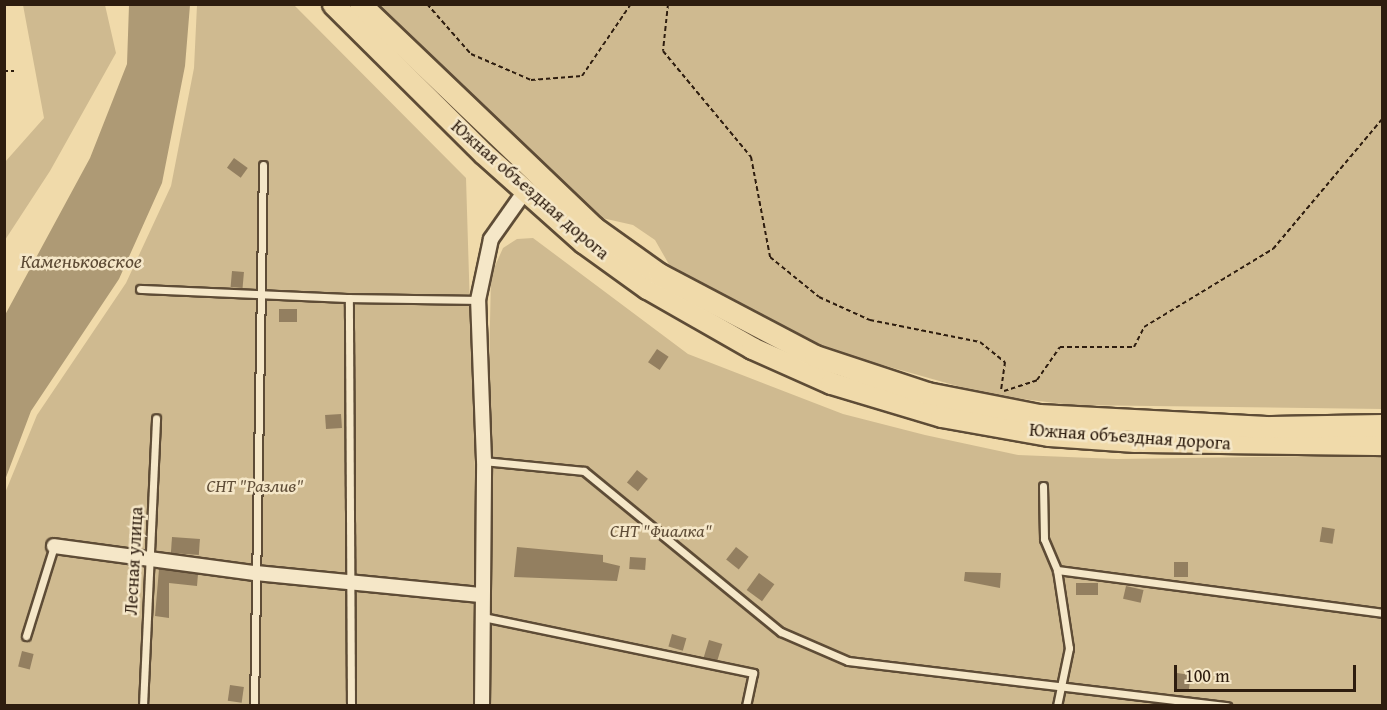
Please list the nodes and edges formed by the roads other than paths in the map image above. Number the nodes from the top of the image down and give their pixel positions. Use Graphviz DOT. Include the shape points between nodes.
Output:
graph roads {
  1 [pos="333,4"];
  2 [pos="360,4"];
  3 [pos="263,165"];
  4 [pos="537,190"];
  5 [pos="140,289"];
  6 [pos="262,295"];
  7 [pos="349,298"];
  8 [pos="478,300"];
  9 [pos="156,418"];
  10 [pos="1383,425"];
  11 [pos="1383,444"];
  12 [pos="484,461"];
  13 [pos="1043,486"];
  14 [pos="54,546"];
  15 [pos="149,558"];
  16 [pos="1057,570"];
  17 [pos="255,573"];
  18 [pos="352,584"];
  19 [pos="482,595"];
  20 [pos="1383,613"];
  21 [pos="483,616"];
  22 [pos="26,636"];
  23 [pos="1062,687"];
  24 [pos="143,705"];
  25 [pos="254,705"];
  26 [pos="351,705"];
  27 [pos="482,705"];
  28 [pos="746,705"];
  29 [pos="1057,705"];
  30 [pos="1227,705"];
  1 -- 4 [label="main road, Южная объездная дорога"];
  2 -- 4 [label="main road, Южная объездная дорога"];
  3 -- 6 [label="lane"];
  4 -- 8 [label="street" via="491,238"];
  4 -- 10 [label="main road, Южная объездная дорога" via="659,274 750,325 815,356 927,393 1039,415 1271,427"];
  4 -- 11 [label="main road, Южная объездная дорога" via="583,242 647,288 742,343 831,383 882,399 941,416 1050,435 1157,442"];
  5 -- 6 [label="lane"];
  6 -- 7 [label="lane"];
  6 -- 17 [label="lane"];
  7 -- 8 [label="lane"];
  7 -- 18 [label="lane"];
  8 -- 12 [label="street"];
  9 -- 15 [label="lane, Лесная улица"];
  12 -- 19 [label="street"];
  12 -- 23 [label="lane" via="585,471 781,632 848,661"];
  13 -- 16 [label="lane" via="1044,539"];
  14 -- 15 [label="street"];
  14 -- 22 [label="lane"];
  15 -- 17 [label="street"];
  15 -- 24 [label="lane, Лесная улица"];
  16 -- 20 [label="lane"];
  16 -- 23 [label="lane" via="1070,648"];
  17 -- 18 [label="street"];
  17 -- 25 [label="lane"];
  18 -- 19 [label="street"];
  18 -- 26 [label="lane"];
  19 -- 21 [label="street"];
  21 -- 27 [label="street"];
  21 -- 28 [label="lane" via="753,673"];
  23 -- 29 [label="lane"];
  23 -- 30 [label="lane"];
}
